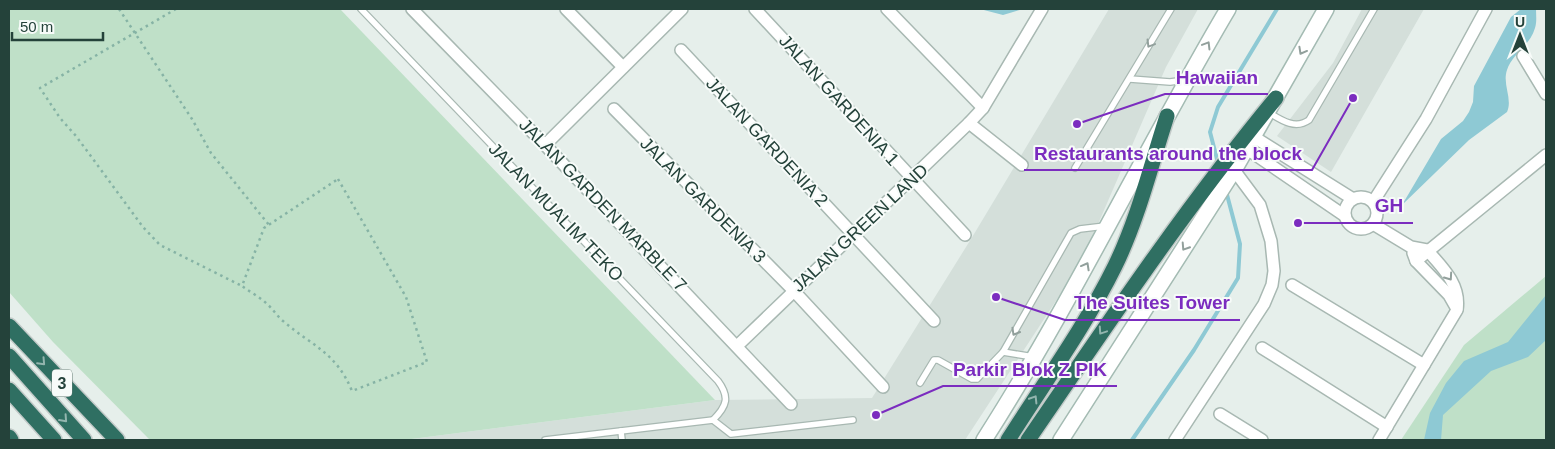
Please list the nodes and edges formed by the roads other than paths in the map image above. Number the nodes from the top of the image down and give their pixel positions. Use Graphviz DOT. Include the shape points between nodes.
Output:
graph roads {
  1 [pos="361,9"];
  2 [pos="412,9"];
  3 [pos="566,9"];
  4 [pos="682,9"];
  5 [pos="755,9"];
  6 [pos="887,9"];
  7 [pos="1042,9"];
  8 [pos="1171,9"];
  9 [pos="1228,9"];
  10 [pos="1326,9"];
  11 [pos="1374,9"];
  12 [pos="1486,9"];
  13 [pos="681,50"];
  14 [pos="1523,56"];
  15 [pos="623,67"];
  16 [pos="1130,79"];
  17 [pos="1186,80"];
  18 [pos="1546,94"];
  19 [pos="1276,98"];
  20 [pos="982,108"];
  21 [pos="614,109"];
  22 [pos="1268,112"];
  23 [pos="1166,116"];
  24 [pos="969,123"];
  25 [pos="545,145"];
  26 [pos="1244,145"];
  27 [pos="1546,155"];
  28 [pos="1022,165"];
  29 [pos="1075,168"];
  30 [pos="1226,173"];
  31 [pos="912,180"];
  32 [pos="1353,199"];
  33 [pos="1373,202"];
  34 [pos="1345,216"];
  35 [pos="1373,224"];
  36 [pos="1109,225"];
  37 [pos="853,234"];
  38 [pos="965,235"];
  39 [pos="1411,247"];
  40 [pos="1427,250"];
  41 [pos="1416,260"];
  42 [pos="1292,285"];
  43 [pos="793,290"];
  44 [pos="1457,310"];
  45 [pos="934,321"];
  46 [pos="9,326"];
  47 [pos="737,346"];
  48 [pos="1262,348"];
  49 [pos="1003,352"];
  50 [pos="9,356"];
  51 [pos="1036,358"];
  52 [pos="1424,365"];
  53 [pos="920,382"];
  54 [pos="884,387"];
  55 [pos="9,390"];
  56 [pos="791,404"];
  57 [pos="1220,414"];
  58 [pos="713,420"];
  59 [pos="852,420"];
  60 [pos="1387,427"];
  61 [pos="621,431"];
  62 [pos="54,440"];
  63 [pos="84,440"];
  64 [pos="117,440"];
  65 [pos="545,440"];
  66 [pos="622,440"];
  67 [pos="984,440"];
  68 [pos="1008,440"];
  69 [pos="1028,440"];
  70 [pos="1061,440"];
  71 [pos="1175,440"];
  72 [pos="1262,440"];
  73 [pos="1379,440"];
  1 -- 58 [label="lane, JALAN MUALIM TEKO" via="718,381 727,399 724,409"];
  2 -- 25 [label="street, JALAN GARDEN MARBLE 7"];
  3 -- 15 [label="street"];
  4 -- 15 [label="street"];
  5 -- 31 [label="street, JALAN GARDENIA 1"];
  6 -- 20 [label="street"];
  7 -- 20 [label="street, JALAN GREEN LAND"];
  8 -- 16 [label="lane, one-way"];
  17 -- 9 [label="main road, one-way"];
  10 -- 19 [label="main road, one-way"];
  11 -- 22 [label="lane" via="1310,120 1296,125"];
  12 -- 33 [label="street" via="1426,119"];
  13 -- 37 [label="street, JALAN GARDENIA 2"];
  14 -- 18 [label="street"];
  15 -- 25 [label="street"];
  16 -- 17 [label="lane"];
  16 -- 29 [label="lane"];
  17 -- 23 [label="main road"];
  19 -- 22 [label="main road"];
  19 -- 26 [label="highway"];
  20 -- 24 [label="street, JALAN GREEN LAND"];
  21 -- 43 [label="street, JALAN GARDENIA 3"];
  22 -- 26 [label="main road"];
  23 -- 36 [label="main road"];
  68 -- 23 [label="highway, one-way" via="1116,264"];
  24 -- 28 [label="street"];
  24 -- 31 [label="street, JALAN GREEN LAND"];
  25 -- 47 [label="street, JALAN GARDEN MARBLE 7"];
  26 -- 30 [label="highway"];
  26 -- 32 [label="street"];
  26 -- 34 [label="street"];
  27 -- 40 [label="street"];
  30 -- 69 [label="highway, one-way" via="1159,248"];
  30 -- 70 [label="main road, one-way" via="1211,206"];
  30 -- 71 [label="street" via="1260,205 1274,261 1272,285 1264,304"];
  31 -- 37 [label="street, JALAN GREEN LAND"];
  31 -- 38 [label="street, JALAN GARDENIA 1"];
  32 -- 33 [label="street" via="1364,197"];
  32 -- 34 [label="street" via="1346,206"];
  33 -- 35 [label="street" via="1377,213"];
  34 -- 35 [label="street" via="1357,229"];
  35 -- 39 [label="street"];
  36 -- 49 [label="lane, one-way" via="1071,233"];
  51 -- 36 [label="main road, one-way"];
  37 -- 43 [label="street, JALAN GREEN LAND"];
  37 -- 45 [label="street, JALAN GARDENIA 2"];
  39 -- 40 [label="street"];
  39 -- 41 [label="street"];
  40 -- 41 [label="street"];
  40 -- 44 [label="street, one-way" via="1457,289"];
  41 -- 44 [label="street" via="1449,295"];
  42 -- 52 [label="street"];
  43 -- 47 [label="street, JALAN GREEN LAND"];
  43 -- 54 [label="street, JALAN GARDENIA 3"];
  44 -- 52 [label="street"];
  46 -- 64 [label="highway, 3, one-way"];
  47 -- 56 [label="street, JALAN GARDEN MARBLE 7"];
  48 -- 60 [label="street"];
  49 -- 51 [label="lane"];
  49 -- 53 [label="lane" via="977,379 934,360"];
  50 -- 63 [label="highway, 3, one-way"];
  51 -- 67 [label="main road"];
  52 -- 60 [label="street"];
  55 -- 62 [label="highway"];
  57 -- 72 [label="street"];
  58 -- 59 [label="lane" via="731,434"];
  58 -- 61 [label="lane"];
  60 -- 73 [label="street"];
  61 -- 65 [label="lane"];
  61 -- 66 [label="lane"];
}
